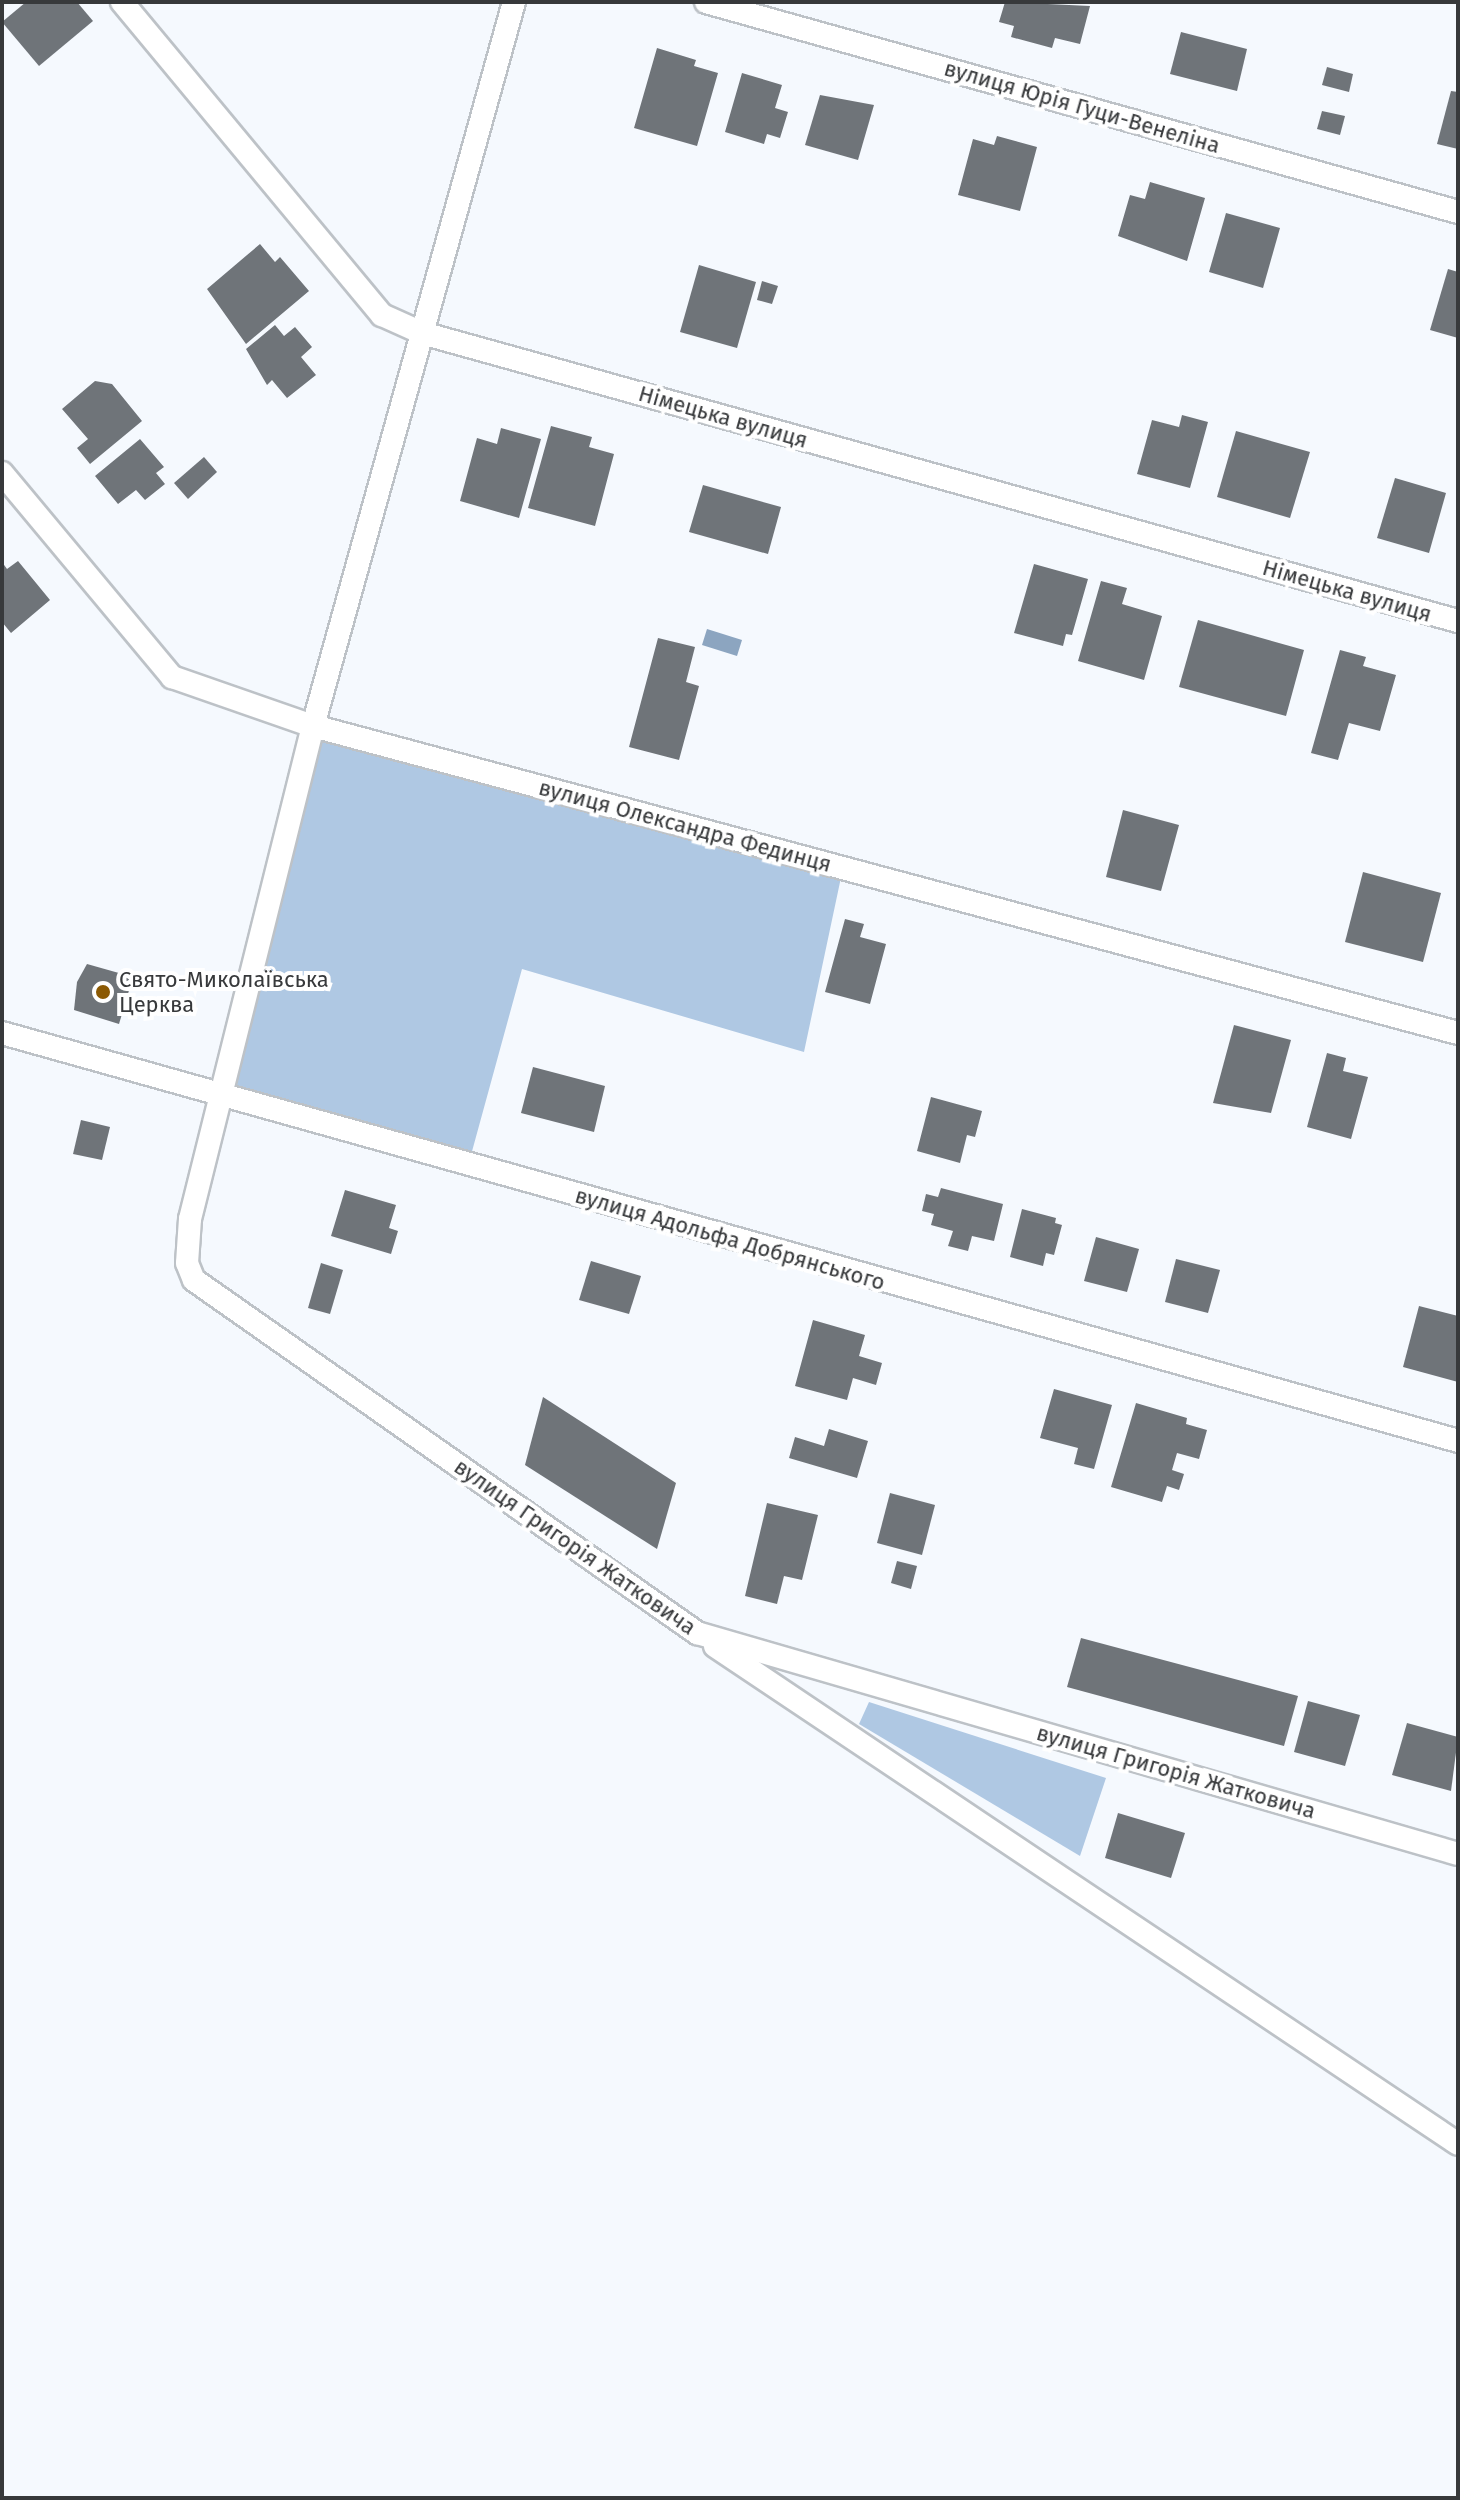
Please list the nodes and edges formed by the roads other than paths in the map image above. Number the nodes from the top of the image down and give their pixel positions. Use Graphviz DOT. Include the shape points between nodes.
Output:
graph roads {
  1 [pos="122,2"];
  2 [pos="514,2"];
  3 [pos="706,2"];
  4 [pos="1458,212"];
  5 [pos="422,333"];
  6 [pos="2,473"];
  7 [pos="1458,621"];
  8 [pos="313,726"];
  9 [pos="2,1033"];
  10 [pos="1458,1033"];
  11 [pos="220,1097"];
  12 [pos="1458,1441"];
  13 [pos="697,1633"];
  14 [pos="1458,1854"];
  15 [pos="1458,2144"];
  1 -- 5 [label="street, Німецька вулиця" via="382,315"];
  2 -- 5 [label="street"];
  3 -- 4 [label="street, вулиця Юрія Гуци-Венеліна"];
  5 -- 7 [label="street, Німецька вулиця"];
  5 -- 8 [label="street"];
  6 -- 8 [label="street, вулиця Олександра Фединця" via="172,677"];
  8 -- 10 [label="street, вулиця Олександра Фединця"];
  8 -- 11 [label="street"];
  9 -- 11 [label="street, вулиця Адольфа Добрянського"];
  11 -- 12 [label="street, вулиця Адольфа Добрянського"];
  11 -- 13 [label="street, вулиця Григорія Жатковича" via="190,1219 187,1263 194,1280"];
  13 -- 14 [label="street, вулиця Григорія Жатковича"];
  13 -- 15 [label="street"];
}
